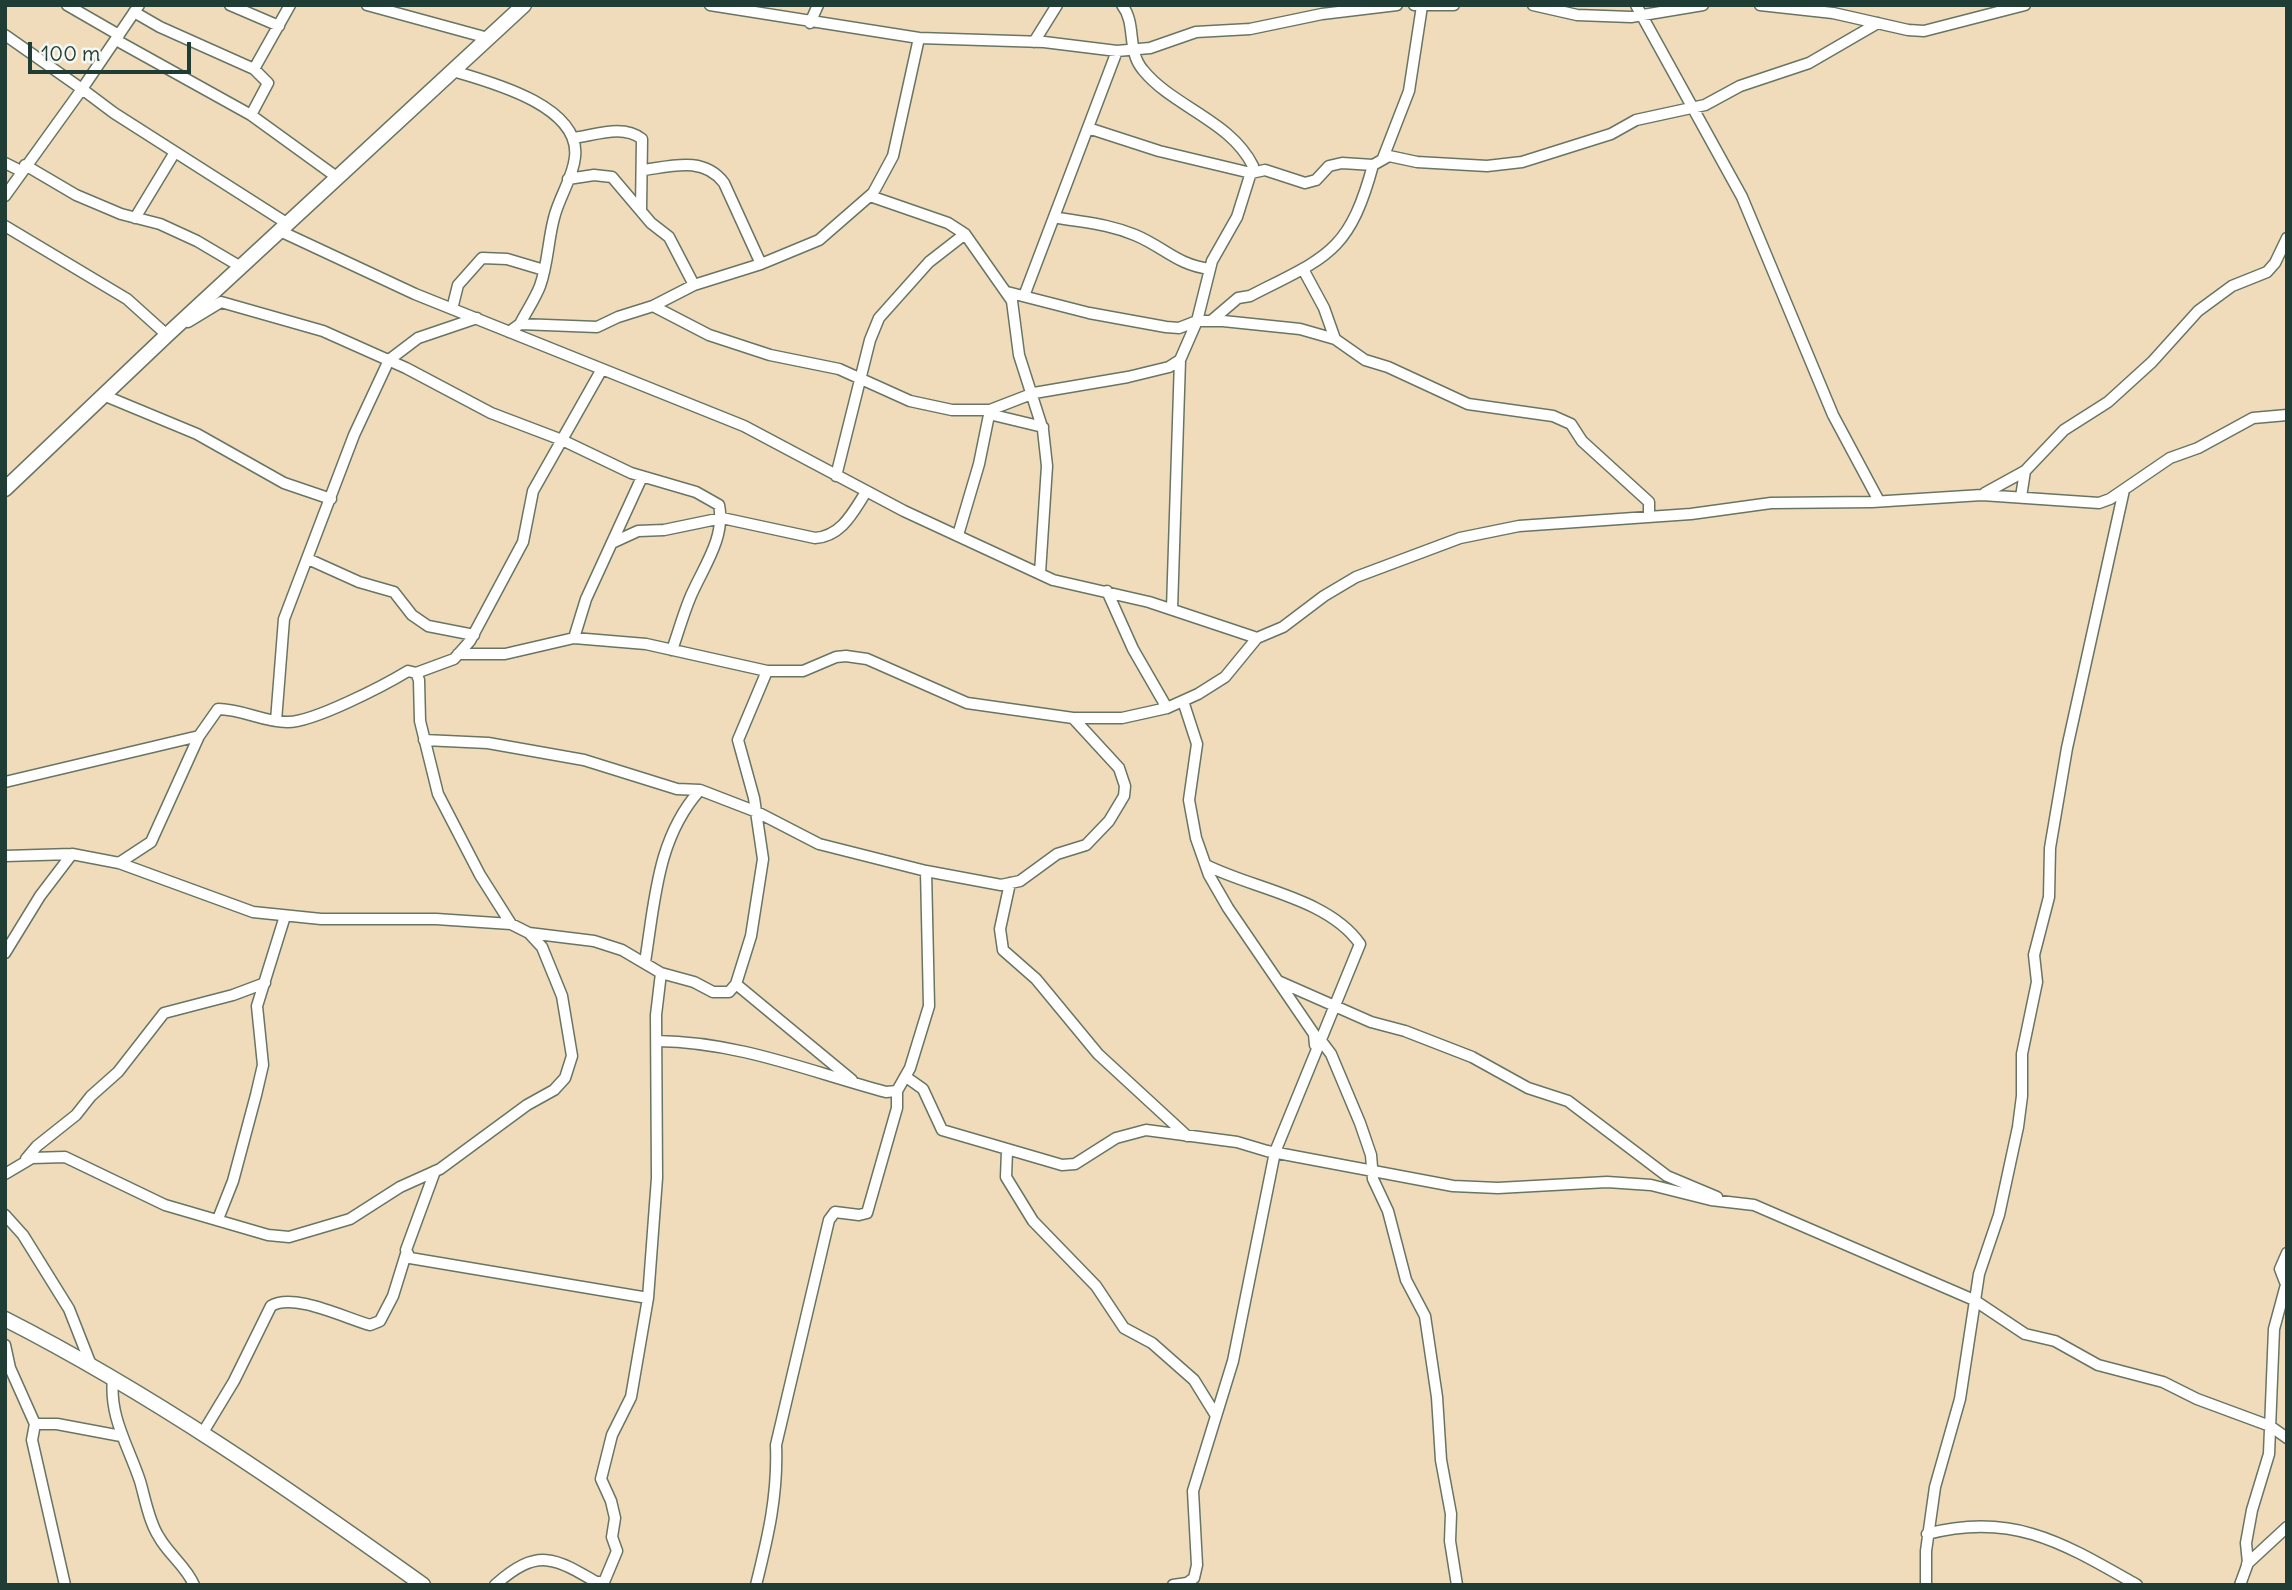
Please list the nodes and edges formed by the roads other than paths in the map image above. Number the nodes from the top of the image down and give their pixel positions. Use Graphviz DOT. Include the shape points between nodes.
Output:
graph roads {
  1 [pos="67,5"];
  2 [pos="230,5"];
  3 [pos="290,5"];
  4 [pos="367,5"];
  5 [pos="414,5"];
  6 [pos="524,5"];
  7 [pos="710,5"];
  8 [pos="818,5"];
  9 [pos="1057,5"];
  10 [pos="1122,5"];
  11 [pos="1397,5"];
  12 [pos="1414,5"];
  13 [pos="1454,5"];
  14 [pos="1533,5"];
  15 [pos="1703,5"];
  16 [pos="1759,5"];
  17 [pos="2025,5"];
  18 [pos="1422,6"];
  19 [pos="136,8"];
  20 [pos="1639,10"];
  21 [pos="410,18"];
  22 [pos="810,23"];
  23 [pos="1878,23"];
  24 [pos="279,26"];
  25 [pos="5,36"];
  26 [pos="118,37"];
  27 [pos="488,38"];
  28 [pos="919,38"];
  29 [pos="1034,42"];
  30 [pos="1132,50"];
  31 [pos="1117,51"];
  32 [pos="254,69"];
  33 [pos="453,71"];
  34 [pos="82,89"];
  35 [pos="1693,109"];
  36 [pos="251,115"];
  37 [pos="1088,128"];
  38 [pos="574,138"];
  39 [pos="175,152"];
  40 [pos="1382,158"];
  41 [pos="5,163"];
  42 [pos="1373,166"];
  43 [pos="23,168"];
  44 [pos="644,170"];
  45 [pos="1251,173"];
  46 [pos="338,178"];
  47 [pos="568,179"];
  48 [pos="5,196"];
  49 [pos="870,196"];
  50 [pos="641,210"];
  51 [pos="1054,217"];
  52 [pos="135,218"];
  53 [pos="5,226"];
  54 [pos="284,227"];
  55 [pos="965,234"];
  56 [pos="2287,238"];
  57 [pos="761,264"];
  58 [pos="241,267"];
  59 [pos="1210,269"];
  60 [pos="544,270"];
  61 [pos="1304,271"];
  62 [pos="694,285"];
  63 [pos="1007,292"];
  64 [pos="1024,296"];
  65 [pos="653,306"];
  66 [pos="452,309"];
  67 [pos="477,318"];
  68 [pos="1197,321"];
  69 [pos="1211,321"];
  70 [pos="520,324"];
  71 [pos="509,332"];
  72 [pos="166,335"];
  73 [pos="1335,340"];
  74 [pos="389,360"];
  75 [pos="1180,360"];
  76 [pos="602,369"];
  77 [pos="862,379"];
  78 [pos="1034,393"];
  79 [pos="103,395"];
  80 [pos="989,412"];
  81 [pos="2287,415"];
  82 [pos="1043,427"];
  83 [pos="562,440"];
  84 [pos="2025,471"];
  85 [pos="836,476"];
  86 [pos="642,477"];
  87 [pos="5,489"];
  88 [pos="2124,490"];
  89 [pos="866,492"];
  90 [pos="1982,495"];
  91 [pos="2021,498"];
  92 [pos="331,499"];
  93 [pos="1879,501"];
  94 [pos="1649,516"];
  95 [pos="722,517"];
  96 [pos="958,535"];
  97 [pos="614,542"];
  98 [pos="308,559"];
  99 [pos="1040,573"];
  100 [pos="1107,592"];
  101 [pos="1172,609"];
  102 [pos="474,635"];
  103 [pos="574,638"];
  104 [pos="1257,638"];
  105 [pos="672,650"];
  106 [pos="458,654"];
  107 [pos="767,671"];
  108 [pos="416,673"];
  109 [pos="1182,701"];
  110 [pos="1167,708"];
  111 [pos="1073,718"];
  112 [pos="276,721"];
  113 [pos="199,736"];
  114 [pos="424,740"];
  115 [pos="5,782"];
  116 [pos="700,790"];
  117 [pos="757,812"];
  118 [pos="72,854"];
  119 [pos="5,856"];
  120 [pos="118,863"];
  121 [pos="1206,865"];
  122 [pos="926,871"];
  123 [pos="1010,883"];
  124 [pos="285,916"];
  125 [pos="511,924"];
  126 [pos="529,933"];
  127 [pos="5,953"];
  128 [pos="645,962"];
  129 [pos="661,973"];
  130 [pos="1278,981"];
  131 [pos="265,983"];
  132 [pos="736,984"];
  133 [pos="1333,1007"];
  134 [pos="657,1041"];
  135 [pos="1317,1043"];
  136 [pos="906,1077"];
  137 [pos="856,1084"];
  138 [pos="897,1091"];
  139 [pos="1187,1136"];
  140 [pos="1007,1151"];
  141 [pos="1275,1152"];
  142 [pos="21,1165"];
  143 [pos="435,1171"];
  144 [pos="1373,1171"];
  145 [pos="5,1174"];
  146 [pos="1725,1202"];
  147 [pos="5,1214"];
  148 [pos="218,1219"];
  149 [pos="2287,1253"];
  150 [pos="406,1254"];
  151 [pos="2286,1281"];
  152 [pos="648,1298"];
  153 [pos="1974,1300"];
  154 [pos="5,1319"];
  155 [pos="5,1345"];
  156 [pos="91,1365"];
  157 [pos="113,1378"];
  158 [pos="1215,1414"];
  159 [pos="36,1424"];
  160 [pos="2270,1426"];
  161 [pos="202,1434"];
  162 [pos="121,1436"];
  163 [pos="2287,1438"];
  164 [pos="2287,1527"];
  165 [pos="1927,1534"];
  166 [pos="2247,1564"];
  167 [pos="600,1584"];
  168 [pos="65,1585"];
  169 [pos="194,1585"];
  170 [pos="423,1585"];
  171 [pos="495,1585"];
  172 [pos="756,1585"];
  173 [pos="1173,1585"];
  174 [pos="1457,1585"];
  175 [pos="1926,1585"];
  176 [pos="2137,1585"];
  177 [pos="2240,1585"];
  1 -- 26 [label="street"];
  2 -- 24 [label="street"];
  3 -- 24 [label="street"];
  4 -- 21 [label="street"];
  5 -- 21 [label="street"];
  6 -- 27 [label="street"];
  7 -- 22 [label="street"];
  8 -- 22 [label="street"];
  9 -- 29 [label="street"];
  10 -- 30 [label="street" via="1130,15"];
  11 -- 30 [label="street" via="1250,29 1196,32"];
  12 -- 18 [label="street"];
  13 -- 18 [label="street"];
  14 -- 20 [label="street" via="1577,15"];
  15 -- 20 [label="street"];
  16 -- 23 [label="street"];
  17 -- 23 [label="street" via="1924,31"];
  18 -- 40 [label="street" via="1409,91"];
  19 -- 26 [label="street"];
  19 -- 32 [label="street" via="160,27"];
  20 -- 35 [label="street"];
  21 -- 27 [label="street"];
  22 -- 28 [label="street"];
  23 -- 35 [label="street" via="1809,63 1740,86"];
  24 -- 32 [label="street"];
  25 -- 34 [label="street"];
  26 -- 34 [label="street"];
  26 -- 36 [label="street"];
  27 -- 33 [label="street"];
  28 -- 29 [label="street"];
  28 -- 49 [label="street" via="893,156"];
  29 -- 31 [label="street"];
  30 -- 31 [label="street"];
  30 -- 45 [label="street" via="1143,71 1247,155"];
  31 -- 37 [label="street"];
  32 -- 36 [label="street" via="268,83"];
  33 -- 38 [label="street" via="537,103 565,122"];
  33 -- 46 [label="street"];
  34 -- 39 [label="street"];
  34 -- 43 [label="street"];
  35 -- 40 [label="street" via="1636,120 1573,148 1502,165"];
  35 -- 93 [label="street" via="1742,197 1833,415"];
  36 -- 46 [label="street"];
  37 -- 45 [label="street"];
  37 -- 51 [label="street"];
  38 -- 44 [label="street" via="618,131 635,134 642,139"];
  38 -- 47 [label="street" via="575,157"];
  39 -- 52 [label="street"];
  39 -- 54 [label="street"];
  40 -- 42 [label="street"];
  41 -- 43 [label="street"];
  42 -- 45 [label="street" via="1329,166 1316,180 1305,183 1265,170"];
  42 -- 61 [label="street" via="1364,200 1345,236"];
  43 -- 48 [label="street"];
  43 -- 52 [label="street"];
  44 -- 50 [label="street"];
  44 -- 57 [label="street" via="694,163 715,172"];
  45 -- 59 [label="street" via="1237,217"];
  46 -- 54 [label="street"];
  47 -- 50 [label="street" via="612,177"];
  47 -- 60 [label="street" via="554,216"];
  49 -- 55 [label="street" via="948,223"];
  49 -- 57 [label="street" via="819,240"];
  50 -- 62 [label="street" via="669,237"];
  51 -- 59 [label="street" via="1105,223 1181,261"];
  51 -- 64 [label="street"];
  52 -- 58 [label="street" via="197,240"];
  53 -- 72 [label="street" via="127,299"];
  54 -- 58 [label="street"];
  54 -- 66 [label="street" via="356,268"];
  55 -- 63 [label="street"];
  55 -- 77 [label="street" via="929,262 879,318"];
  56 -- 84 [label="street" via="2267,272 2232,286 2198,311 2152,362 2108,402 2064,429"];
  57 -- 62 [label="street"];
  58 -- 72 [label="street"];
  59 -- 68 [label="street"];
  60 -- 66 [label="street" via="508,259 482,258 458,285"];
  60 -- 70 [label="street"];
  61 -- 69 [label="street" via="1238,298"];
  61 -- 73 [label="street"];
  62 -- 65 [label="street"];
  63 -- 64 [label="street"];
  63 -- 78 [label="street" via="1013,301 1019,355"];
  64 -- 68 [label="street" via="1166,327"];
  65 -- 70 [label="street" via="597,327"];
  65 -- 77 [label="street" via="709,335"];
  66 -- 67 [label="street"];
  67 -- 71 [label="street"];
  67 -- 74 [label="street" via="418,338"];
  68 -- 69 [label="street"];
  68 -- 75 [label="street"];
  69 -- 73 [label="street" via="1300,329"];
  70 -- 71 [label="street"];
  71 -- 76 [label="street"];
  72 -- 74 [label="street" via="221,302 323,331"];
  72 -- 79 [label="street"];
  73 -- 94 [label="street" via="1365,360 1468,404 1553,416 1571,424 1582,441 1649,502"];
  74 -- 83 [label="street" via="491,413"];
  74 -- 92 [label="street"];
  75 -- 78 [label="street" via="1128,377"];
  75 -- 101 [label="street"];
  76 -- 83 [label="street"];
  76 -- 85 [label="street" via="744,426"];
  77 -- 80 [label="street" via="930,407"];
  77 -- 85 [label="street"];
  78 -- 80 [label="street"];
  78 -- 82 [label="street"];
  79 -- 87 [label="street"];
  79 -- 92 [label="street" via="197,434 284,483"];
  80 -- 82 [label="street"];
  80 -- 96 [label="street"];
  81 -- 88 [label="street" via="2253,418 2169,458"];
  82 -- 99 [label="street" via="1047,466"];
  83 -- 86 [label="street"];
  83 -- 102 [label="street" via="533,491 523,542"];
  84 -- 90 [label="street"];
  84 -- 91 [label="street"];
  85 -- 89 [label="street"];
  86 -- 95 [label="street" via="696,492 719,505"];
  86 -- 97 [label="street"];
  88 -- 91 [label="street" via="2099,503"];
  88 -- 153 [label="street" via="2067,748 2050,848 2049,897 2034,956 2037,982 2022,1054 2018,1127"];
  89 -- 95 [label="street" via="848,521 827,537"];
  89 -- 96 [label="street"];
  90 -- 91 [label="street"];
  90 -- 93 [label="street"];
  92 -- 98 [label="street"];
  93 -- 94 [label="street" via="1771,503"];
  94 -- 104 [label="street" via="1518,526 1460,538 1356,577"];
  95 -- 97 [label="street" via="638,531"];
  95 -- 105 [label="street" via="710,559"];
  96 -- 99 [label="street"];
  97 -- 103 [label="street" via="586,599"];
  98 -- 102 [label="street" via="394,592 412,615 428,626"];
  98 -- 112 [label="street" via="284,620"];
  99 -- 100 [label="street"];
  100 -- 101 [label="street"];
  100 -- 110 [label="street"];
  101 -- 104 [label="street"];
  102 -- 106 [label="street"];
  103 -- 105 [label="street"];
  103 -- 106 [label="street" via="505,654"];
  104 -- 109 [label="street" via="1225,677"];
  105 -- 107 [label="street"];
  106 -- 108 [label="street"];
  107 -- 111 [label="street" via="803,671 836,657 867,659 967,703"];
  107 -- 117 [label="street" via="738,740"];
  108 -- 112 [label="street" via="408,671 328,711 291,722"];
  108 -- 114 [label="street"];
  109 -- 110 [label="street"];
  109 -- 121 [label="street" via="1197,744 1189,800"];
  110 -- 111 [label="street" via="1122,718"];
  111 -- 123 [label="street" via="1118,768 1124,796 1086,845 1057,854 1039,870"];
  112 -- 113 [label="street" via="218,709"];
  113 -- 115 [label="street"];
  113 -- 120 [label="street" via="151,842"];
  114 -- 116 [label="street" via="521,748 616,768 677,789"];
  114 -- 125 [label="street" via="450,820"];
  116 -- 117 [label="street"];
  116 -- 128 [label="street" via="682,810 667,841"];
  117 -- 122 [label="street" via="819,844"];
  117 -- 132 [label="street" via="763,859 751,936"];
  118 -- 119 [label="street"];
  118 -- 120 [label="street"];
  118 -- 127 [label="street"];
  120 -- 124 [label="street" via="253,912"];
  121 -- 130 [label="street" via="1228,908"];
  121 -- 133 [label="street" via="1249,884 1271,888 1353,934 1360,944"];
  122 -- 123 [label="street"];
  122 -- 136 [label="street" via="929,1006"];
  123 -- 139 [label="street" via="1000,929 1003,950 1036,979 1098,1054"];
  124 -- 125 [label="street"];
  124 -- 131 [label="street"];
  125 -- 126 [label="street"];
  126 -- 128 [label="street" via="594,941"];
  126 -- 143 [label="street" via="542,947 562,996 572,1056 565,1078"];
  128 -- 129 [label="street"];
  129 -- 132 [label="street" via="713,992 729,992"];
  129 -- 134 [label="street"];
  130 -- 133 [label="street"];
  130 -- 135 [label="street"];
  131 -- 142 [label="street" via="164,1013 118,1072"];
  131 -- 148 [label="street" via="257,1006 263,1065 233,1181"];
  132 -- 137 [label="street"];
  133 -- 135 [label="street"];
  133 -- 146 [label="street" via="1472,1057 1528,1088 1568,1101 1667,1176"];
  134 -- 137 [label="street" via="702,1042"];
  134 -- 152 [label="street" via="657,1178"];
  135 -- 141 [label="street"];
  135 -- 144 [label="street" via="1331,1054 1360,1123"];
  136 -- 138 [label="street"];
  136 -- 140 [label="street" via="923,1089 943,1130"];
  137 -- 138 [label="street"];
  138 -- 172 [label="street" via="897,1108 867,1213 835,1212 829,1220 776,1445 774,1511"];
  139 -- 140 [label="street" via="1135,1130 1075,1164"];
  139 -- 141 [label="street"];
  140 -- 158 [label="street" via="1006,1177 1033,1220 1096,1286 1125,1328 1152,1343 1195,1380"];
  141 -- 144 [label="street"];
  141 -- 158 [label="street" via="1233,1361"];
  142 -- 145 [label="street"];
  142 -- 148 [label="street" via="38,1157 65,1157 165,1205"];
  143 -- 148 [label="street" via="350,1219 289,1237"];
  143 -- 150 [label="street"];
  144 -- 146 [label="street" via="1453,1186 1651,1185"];
  144 -- 174 [label="street" via="1398,1241 1406,1280 1425,1316"];
  146 -- 153 [label="street" via="1778,1214"];
  147 -- 156 [label="street" via="69,1309"];
  149 -- 151 [label="street" via="2280,1269"];
  150 -- 152 [label="street"];
  150 -- 161 [label="street" via="388,1308 380,1321 370,1325 296,1301 280,1300 271,1306"];
  151 -- 160 [label="street" via="2274,1329"];
  152 -- 167 [label="street" via="631,1397 612,1435 601,1479 615,1518 612,1537 617,1551"];
  153 -- 160 [label="street" via="2025,1334 2055,1341 2098,1365 2163,1382"];
  153 -- 165 [label="street" via="1960,1399"];
  154 -- 156 [label="street"];
  155 -- 159 [label="street" via="10,1368"];
  156 -- 157 [label="street"];
  157 -- 161 [label="street"];
  157 -- 162 [label="street" via="111,1397"];
  158 -- 173 [label="street" via="1193,1491 1194,1578"];
  159 -- 162 [label="street"];
  159 -- 168 [label="street" via="32,1440"];
  160 -- 163 [label="street"];
  160 -- 166 [label="street" via="2269,1454 2246,1543"];
  161 -- 170 [label="street"];
  162 -- 169 [label="street" via="159,1537 189,1572"];
  164 -- 166 [label="street"];
  165 -- 175 [label="street"];
  165 -- 176 [label="street" via="1959,1526 2017,1530 2083,1553"];
  166 -- 177 [label="street"];
  167 -- 171 [label="street" via="542,1559 521,1563"];
}
